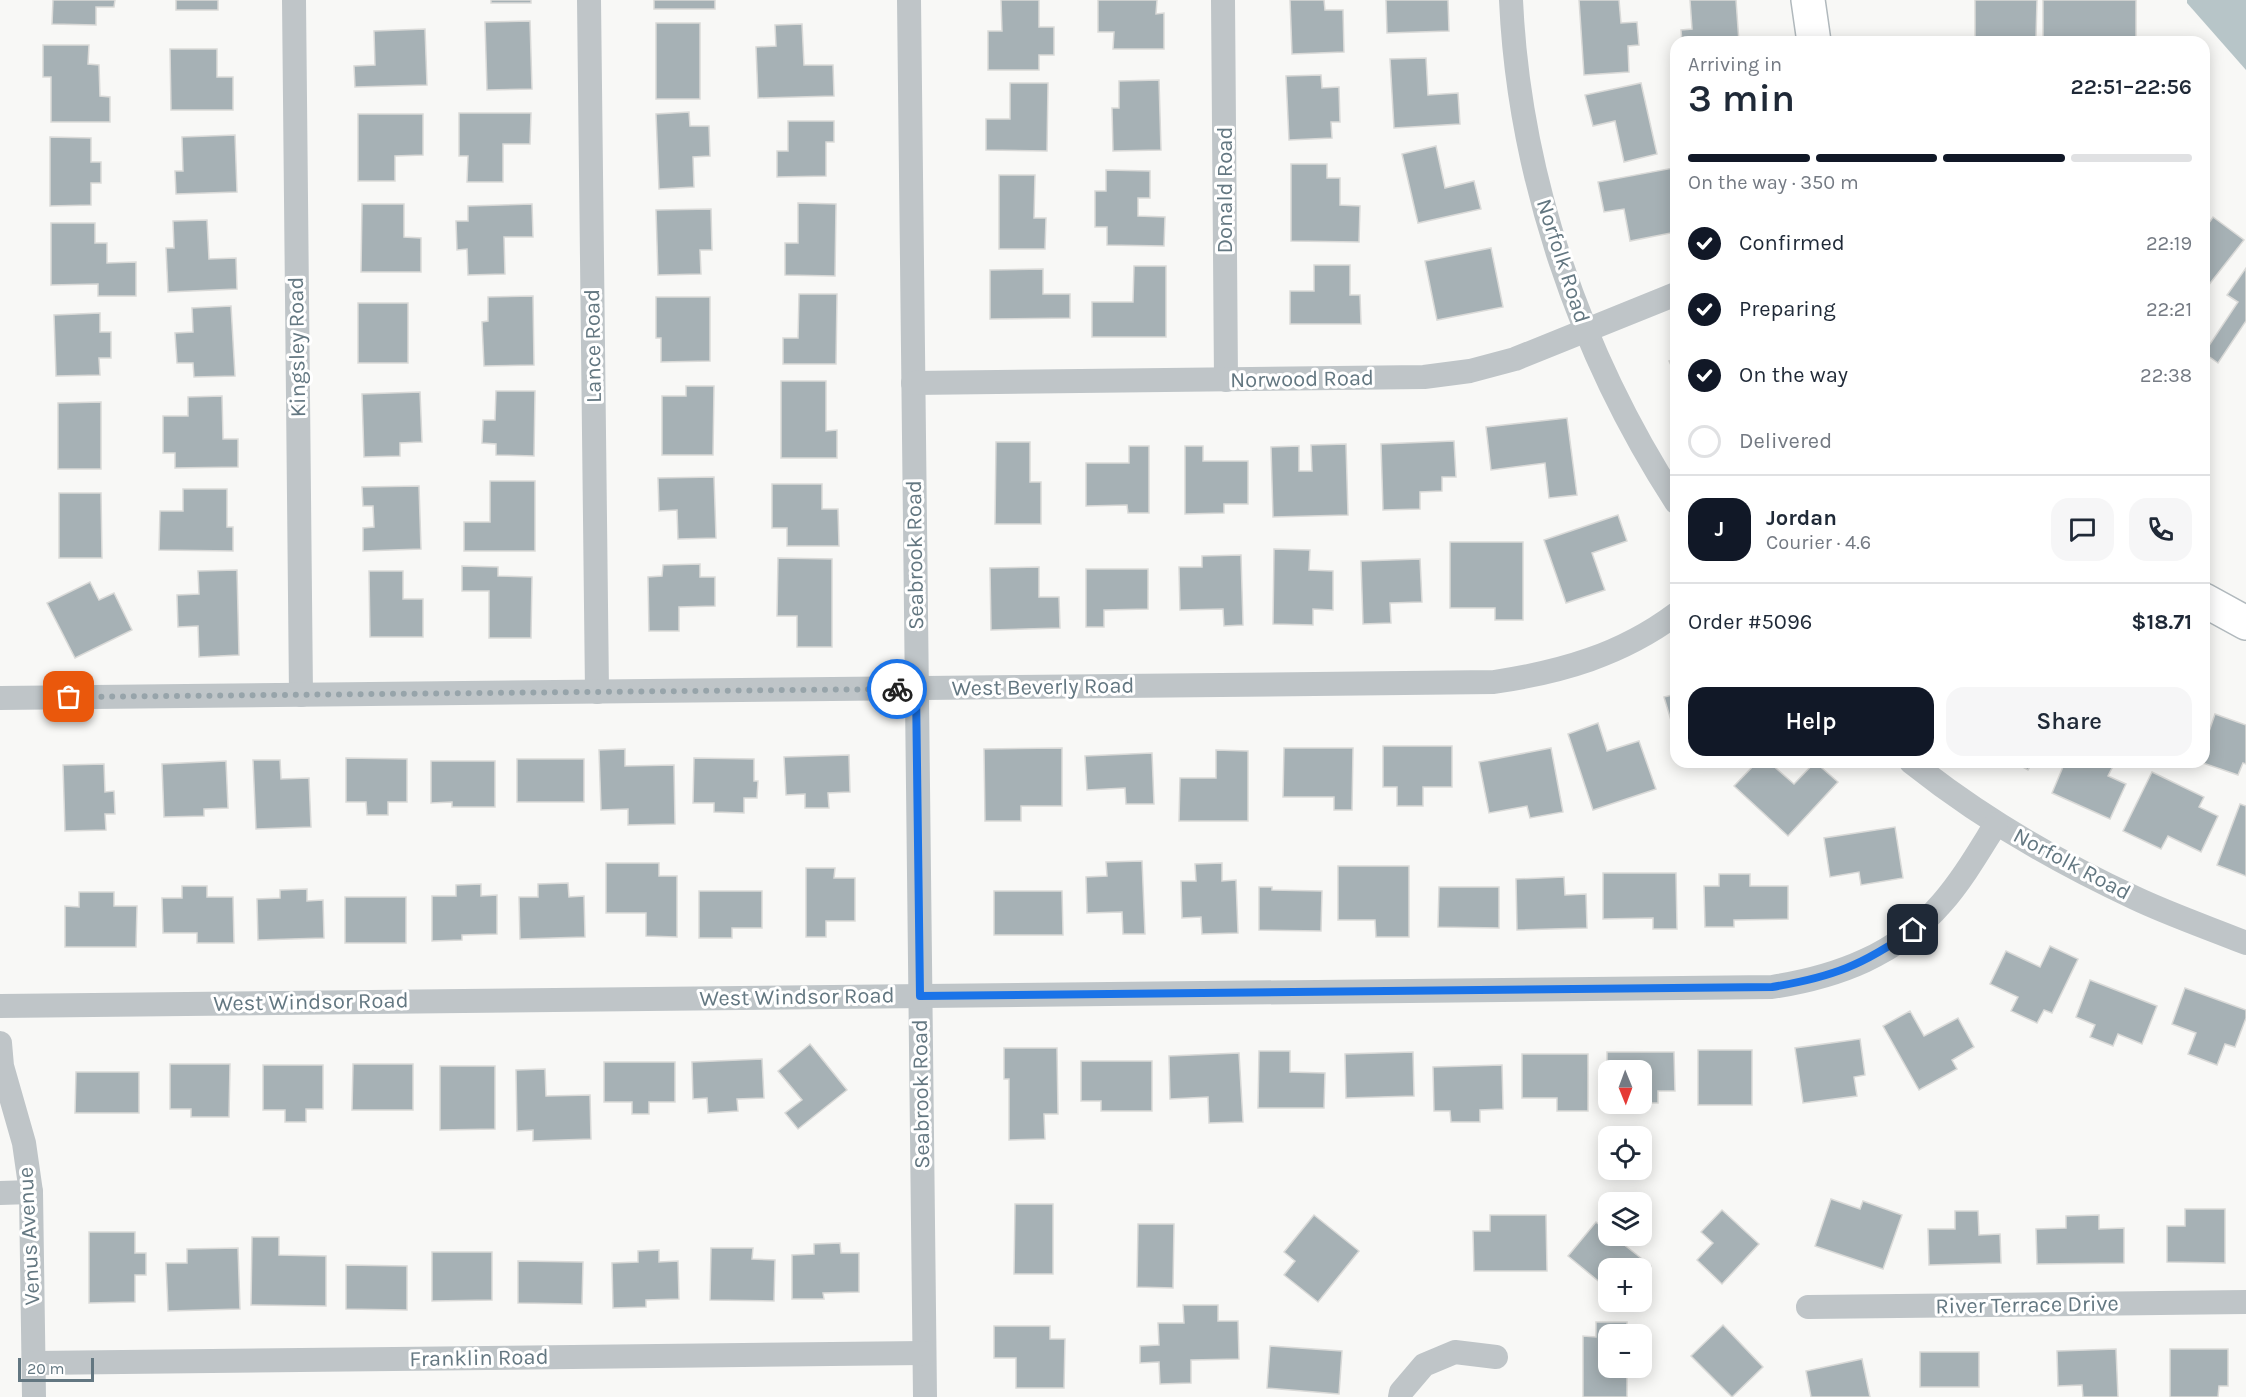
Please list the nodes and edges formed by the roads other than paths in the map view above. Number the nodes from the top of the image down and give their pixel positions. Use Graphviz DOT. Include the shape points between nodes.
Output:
graph roads {
  1 [pos="294,0"];
  2 [pos="589,0"];
  3 [pos="909,0"];
  4 [pos="1223,0"];
  5 [pos="1511,0"];
  6 [pos="1808,0"];
  7 [pos="1813,36"];
  8 [pos="1670,296"];
  9 [pos="1586,331"];
  10 [pos="1226,381"];
  11 [pos="913,383"];
  12 [pos="1670,493"];
  13 [pos="2210,603"];
  14 [pos="1670,618"];
  15 [pos="2246,623"];
  16 [pos="916,688"];
  17 [pos="597,692"];
  18 [pos="301,695"];
  19 [pos="0,698"];
  20 [pos="1918,768"];
  21 [pos="1996,824"];
  22 [pos="2246,943"];
  23 [pos="920,996"];
  24 [pos="0,1006"];
  25 [pos="0,1043"];
  26 [pos="31,1192"];
  27 [pos="0,1193"];
  28 [pos="2246,1302"];
  29 [pos="1808,1307"];
  30 [pos="924,1353"];
  31 [pos="1496,1357"];
  32 [pos="34,1363"];
  33 [pos="34,1397"];
  34 [pos="925,1397"];
  35 [pos="1400,1397"];
  1 -- 18 [label="street, Kingsley Road"];
  2 -- 17 [label="street, Lance Road"];
  3 -- 11 [label="street, Seabrook Road"];
  4 -- 10 [label="street, Donald Road"];
  5 -- 9 [label="street, Norfolk Road" via="1522,100 1537,178 1558,255"];
  6 -- 7 [label="street"];
  8 -- 9 [label="street, Norwood Road"];
  9 -- 10 [label="street, Norwood Road" via="1515,359 1458,373"];
  9 -- 12 [label="street, Norfolk Road" via="1619,403"];
  10 -- 11 [label="street, Norwood Road"];
  11 -- 16 [label="street, Seabrook Road"];
  13 -- 15 [label="street"];
  14 -- 16 [label="street, West Beverly Road" via="1626,645 1584,663 1494,682"];
  16 -- 17 [label="street, West Beverly Road"];
  16 -- 23 [label="street, Seabrook Road"];
  17 -- 18 [label="street, West Beverly Road"];
  18 -- 19 [label="street, West Beverly Road"];
  20 -- 21 [label="street, Norfolk Road"];
  21 -- 22 [label="street, Norfolk Road" via="2136,899"];
  21 -- 23 [label="street, West Windsor Road" via="1941,904 1913,930 1847,970 1810,981 1772,987"];
  23 -- 24 [label="street, West Windsor Road"];
  23 -- 30 [label="street, Seabrook Road"];
  25 -- 26 [label="street, Venus Avenue" via="2,1066 24,1143"];
  26 -- 27 [label="street"];
  26 -- 32 [label="street, Venus Avenue"];
  28 -- 29 [label="street, River Terrace Drive"];
  30 -- 32 [label="street, Franklin Road"];
  30 -- 34 [label="street, Seabrook Road"];
  31 -- 35 [label="street" via="1455,1352 1434,1360 1424,1365"];
  32 -- 33 [label="street, Venus Avenue"];
}
